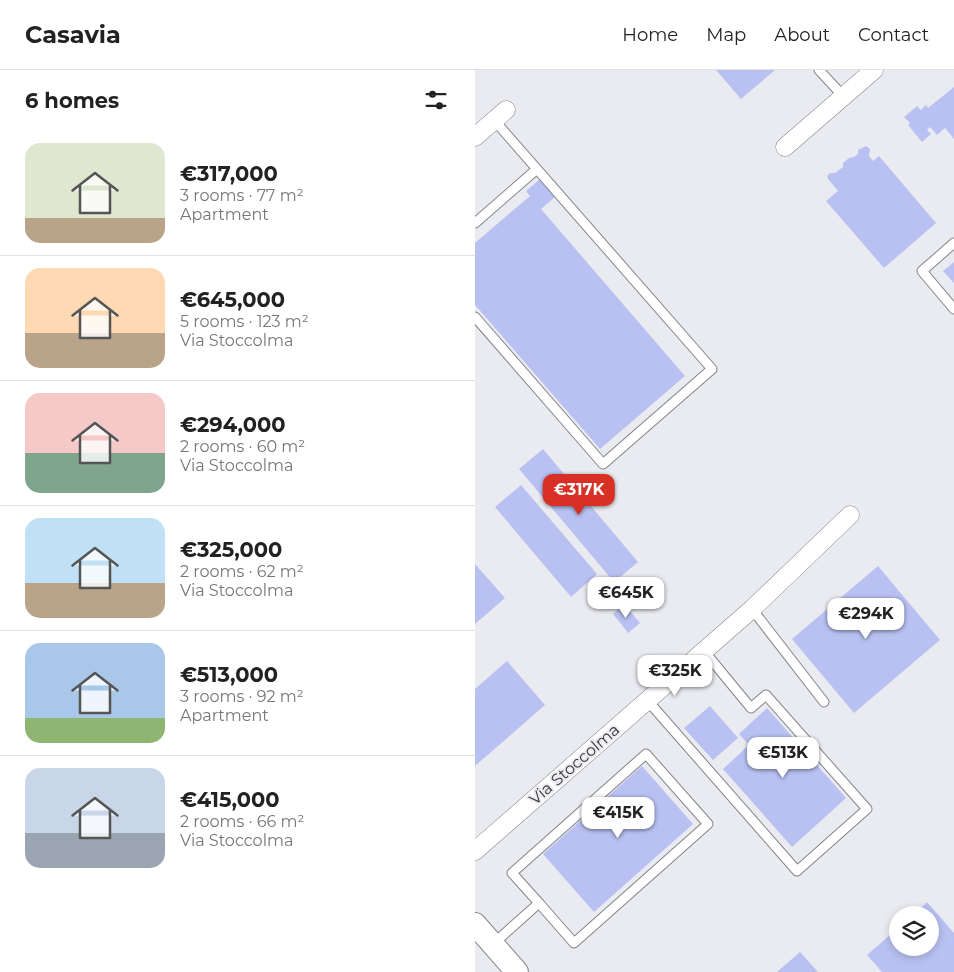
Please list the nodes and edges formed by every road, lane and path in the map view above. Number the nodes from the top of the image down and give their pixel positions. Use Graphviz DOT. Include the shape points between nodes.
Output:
graph roads {
  1 [pos="819,70"];
  2 [pos="874,70"];
  3 [pos="843,96"];
  4 [pos="500,115"];
  5 [pos="475,137"];
  6 [pos="785,147"];
  7 [pos="537,169"];
  8 [pos="475,222"];
  9 [pos="954,243"];
  10 [pos="954,309"];
  11 [pos="475,317"];
  12 [pos="850,515"];
  13 [pos="752,609"];
  14 [pos="704,651"];
  15 [pos="647,700"];
  16 [pos="824,702"];
  17 [pos="475,851"];
  18 [pos="539,903"];
  19 [pos="475,924"];
  20 [pos="493,944"];
  21 [pos="510,970"];
  1 -- 3 [label="lane"];
  2 -- 3 [label="street"];
  3 -- 6 [label="street"];
  4 -- 5 [label="street"];
  4 -- 7 [label="lane"];
  7 -- 8 [label="lane"];
  7 -- 11 [label="lane" via="712,369 603,464"];
  9 -- 10 [label="lane" via="922,271"];
  12 -- 13 [label="street, Via Stoccolma"];
  13 -- 14 [label="street, Via Stoccolma"];
  13 -- 16 [label="lane"];
  14 -- 15 [label="street, Via Stoccolma"];
  14 -- 15 [label="lane" via="751,708 766,695 867,809 797,871"];
  15 -- 17 [label="street, Via Stoccolma"];
  18 -- 18 [label="lane" via="512,873 646,754 708,824 574,943"];
  18 -- 20 [label="lane"];
  19 -- 20 [label="street"];
  20 -- 21 [label="street"];
}
